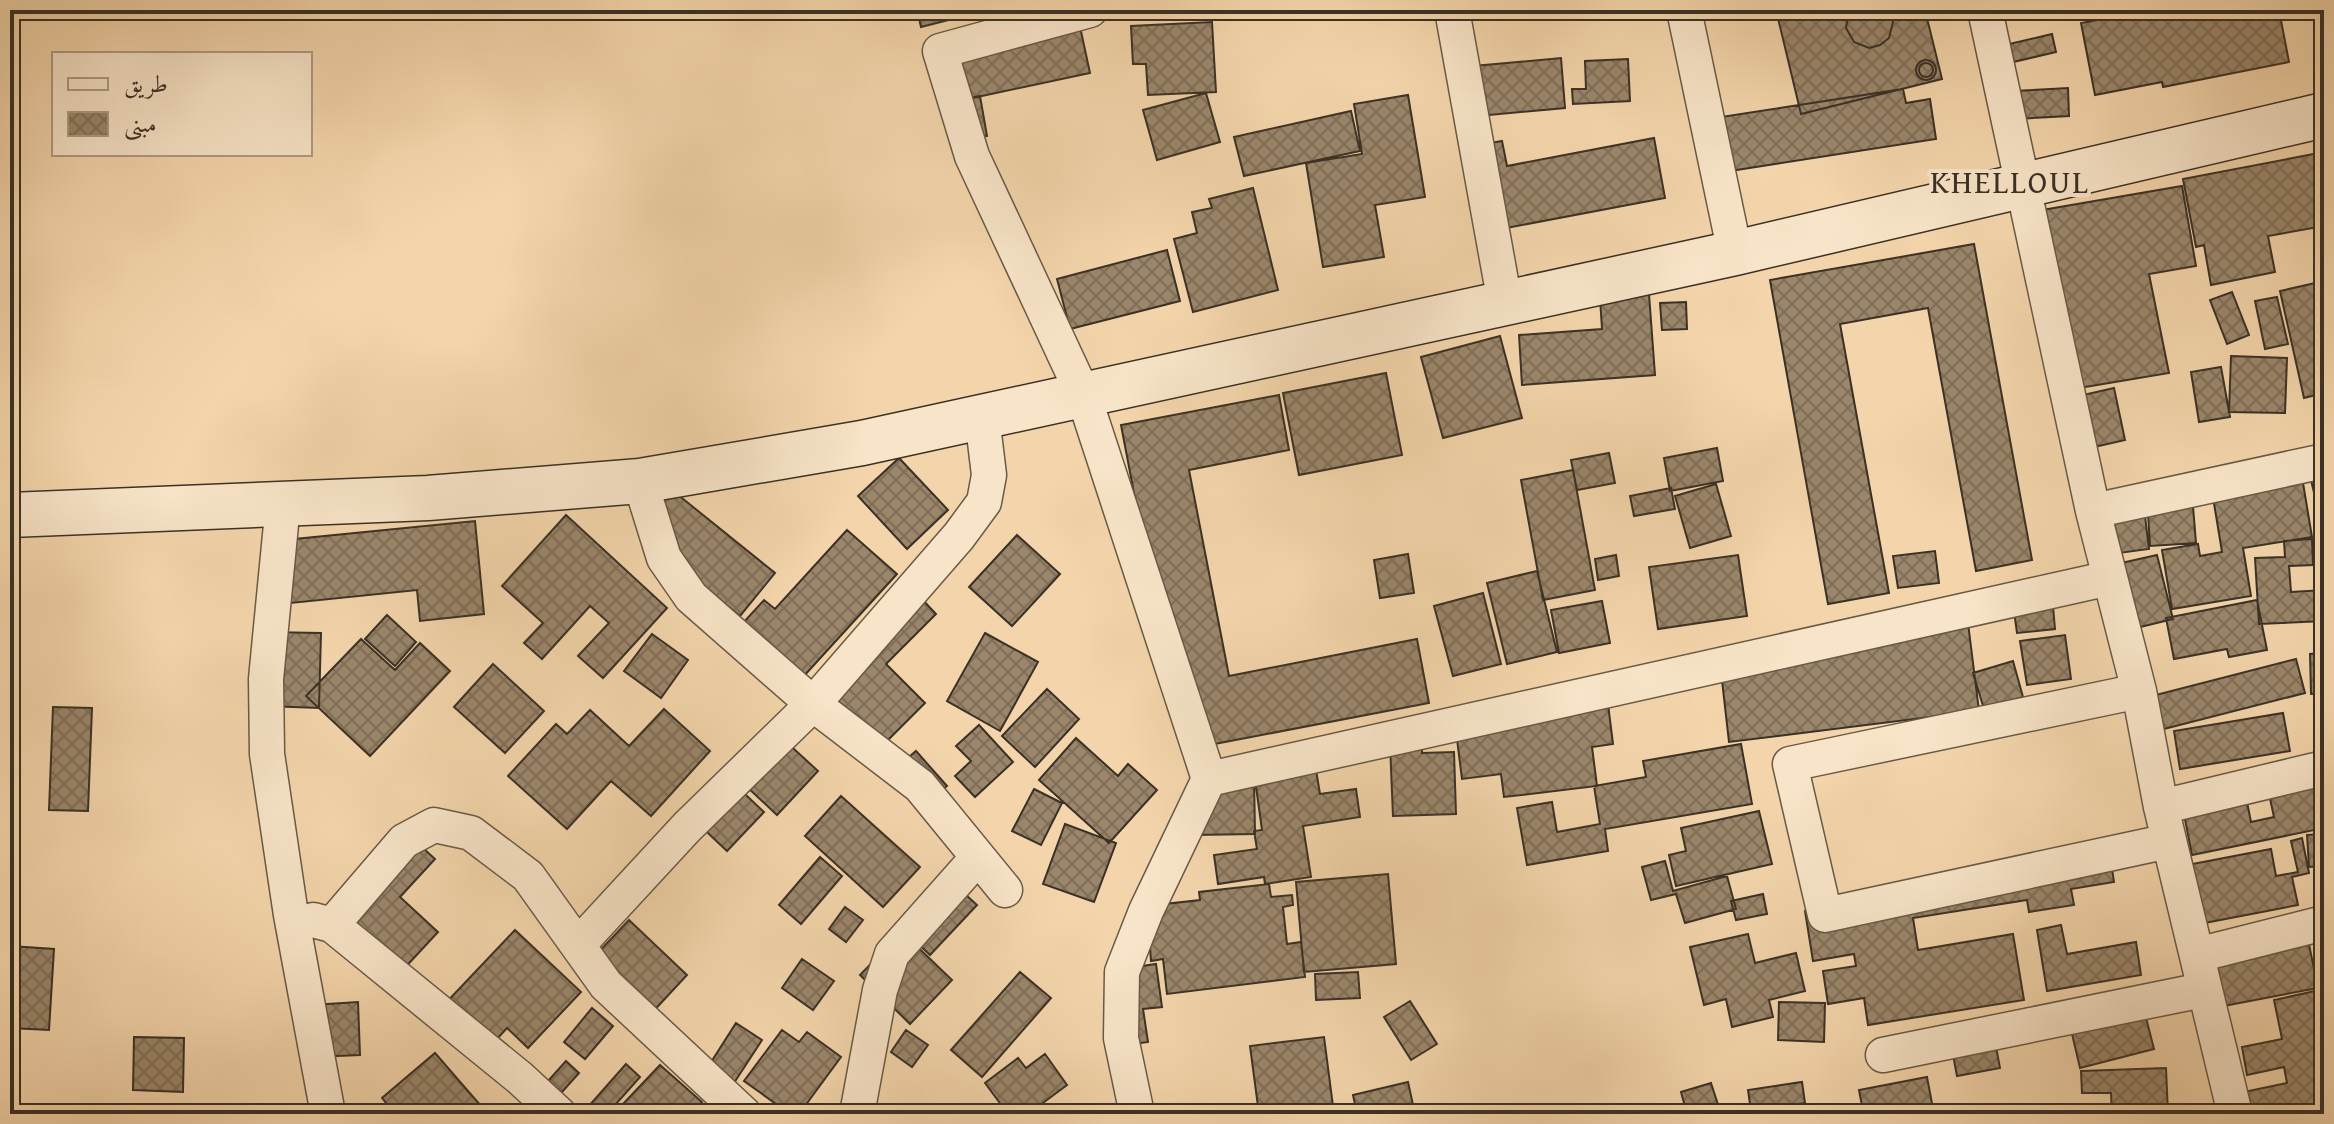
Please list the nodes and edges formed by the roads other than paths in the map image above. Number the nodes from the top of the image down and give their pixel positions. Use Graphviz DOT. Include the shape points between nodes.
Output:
graph roads {
  1 [pos="1090,10"];
  2 [pos="1452,10"];
  3 [pos="1684,10"];
  4 [pos="1985,10"];
  5 [pos="2324,115"];
  6 [pos="2023,186"];
  7 [pos="1735,253"];
  8 [pos="1505,303"];
  9 [pos="1083,394"];
  10 [pos="982,417"];
  11 [pos="2324,461"];
  12 [pos="640,481"];
  13 [pos="283,504"];
  14 [pos="2093,511"];
  15 [pos="10,515"];
  16 [pos="2110,578"];
  17 [pos="2139,691"];
  18 [pos="813,704"];
  19 [pos="2324,768"];
  20 [pos="1209,779"];
  21 [pos="2161,807"];
  22 [pos="2169,841"];
  23 [pos="978,857"];
  24 [pos="1005,890"];
  25 [pos="291,915"];
  26 [pos="2324,923"];
  27 [pos="332,925"];
  28 [pos="578,945"];
  29 [pos="2197,955"];
  30 [pos="2203,990"];
  31 [pos="1883,1055"];
  32 [pos="328,1114"];
  33 [pos="559,1114"];
  34 [pos="744,1114"];
  35 [pos="857,1114"];
  36 [pos="1137,1114"];
  37 [pos="2235,1114"];
  1 -- 9 [label="street" via="940,51 972,156"];
  2 -- 8 [label="street"];
  3 -- 7 [label="street"];
  4 -- 6 [label="street"];
  5 -- 6 [label="main road"];
  6 -- 7 [label="main road"];
  6 -- 14 [label="street"];
  7 -- 8 [label="main road"];
  8 -- 9 [label="main road"];
  9 -- 10 [label="main road"];
  9 -- 20 [label="street"];
  10 -- 12 [label="main road"];
  10 -- 18 [label="street" via="989,475 984,502"];
  11 -- 14 [label="street"];
  12 -- 13 [label="main road"];
  12 -- 18 [label="street" via="664,558 691,597"];
  13 -- 15 [label="main road"];
  13 -- 25 [label="street" via="266,679 267,754"];
  14 -- 16 [label="street"];
  16 -- 17 [label="street"];
  16 -- 20 [label="street"];
  17 -- 21 [label="street"];
  17 -- 22 [label="street" via="1790,764 1825,915"];
  18 -- 23 [label="street" via="920,786"];
  18 -- 28 [label="street" via="687,827"];
  19 -- 21 [label="street"];
  20 -- 36 [label="street" via="1122,972 1121,1038"];
  21 -- 22 [label="street"];
  22 -- 29 [label="street"];
  23 -- 24 [label="street"];
  23 -- 35 [label="street" via="892,954 880,990"];
  25 -- 27 [label="street"];
  25 -- 32 [label="street"];
  26 -- 29 [label="street"];
  27 -- 28 [label="street" via="404,841 434,825 471,833 528,876"];
  27 -- 33 [label="street"];
  28 -- 34 [label="street" via="606,985"];
  29 -- 30 [label="street"];
  30 -- 31 [label="street"];
  30 -- 37 [label="street"];
}
